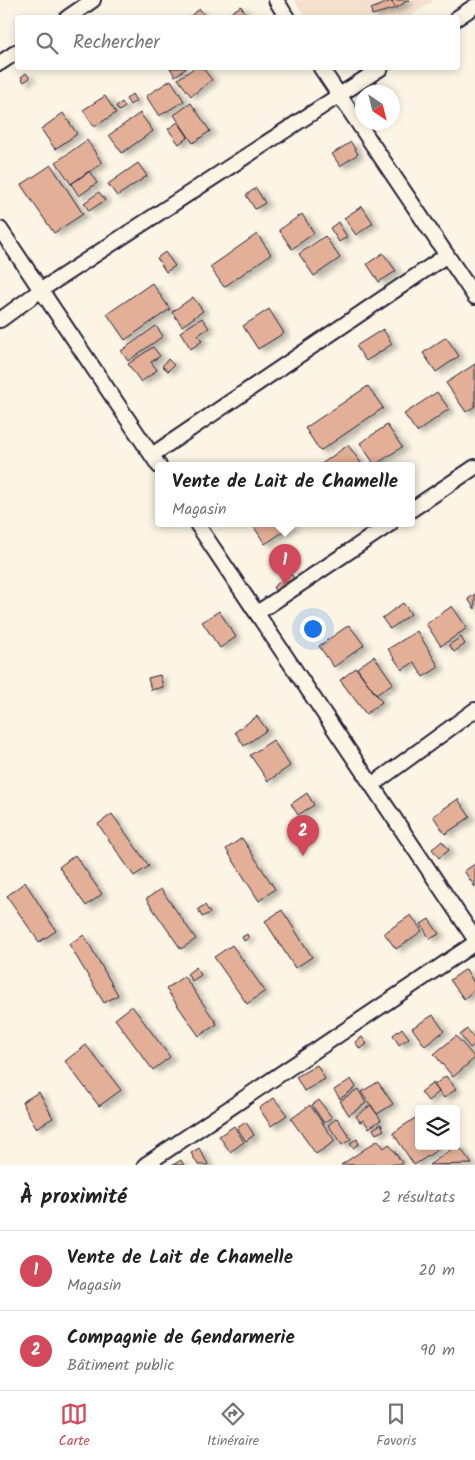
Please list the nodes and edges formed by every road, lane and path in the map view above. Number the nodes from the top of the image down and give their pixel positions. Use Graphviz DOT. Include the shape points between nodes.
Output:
graph roads {
  1 [pos="93,0"];
  2 [pos="276,0"];
  3 [pos="475,6"];
  4 [pos="71,15"];
  5 [pos="285,15"];
  6 [pos="460,16"];
  7 [pos="15,53"];
  8 [pos="0,63"];
  9 [pos="322,70"];
  10 [pos="378,70"];
  11 [pos="339,95"];
  12 [pos="0,229"];
  13 [pos="447,255"];
  14 [pos="41,290"];
  15 [pos="475,297"];
  16 [pos="0,320"];
  17 [pos="155,461"];
  18 [pos="475,467"];
  19 [pos="415,507"];
  20 [pos="199,527"];
  21 [pos="386,527"];
  22 [pos="257,613"];
  23 [pos="475,710"];
  24 [pos="372,785"];
  25 [pos="475,939"];
  26 [pos="475,944"];
  27 [pos="145,1165"];
  1 -- 4 [label="street"];
  2 -- 5 [label="street"];
  3 -- 6 [label="street"];
  7 -- 8 [label="street"];
  9 -- 11 [label="street"];
  10 -- 11 [label="street"];
  11 -- 13 [label="street"];
  11 -- 14 [label="street"];
  12 -- 14 [label="street"];
  13 -- 15 [label="street"];
  13 -- 17 [label="street"];
  14 -- 16 [label="street"];
  14 -- 17 [label="street"];
  18 -- 19 [label="street"];
  20 -- 22 [label="street"];
  21 -- 22 [label="street"];
  22 -- 24 [label="street"];
  23 -- 24 [label="street"];
  24 -- 25 [label="street"];
  26 -- 27 [label="street"];
}
